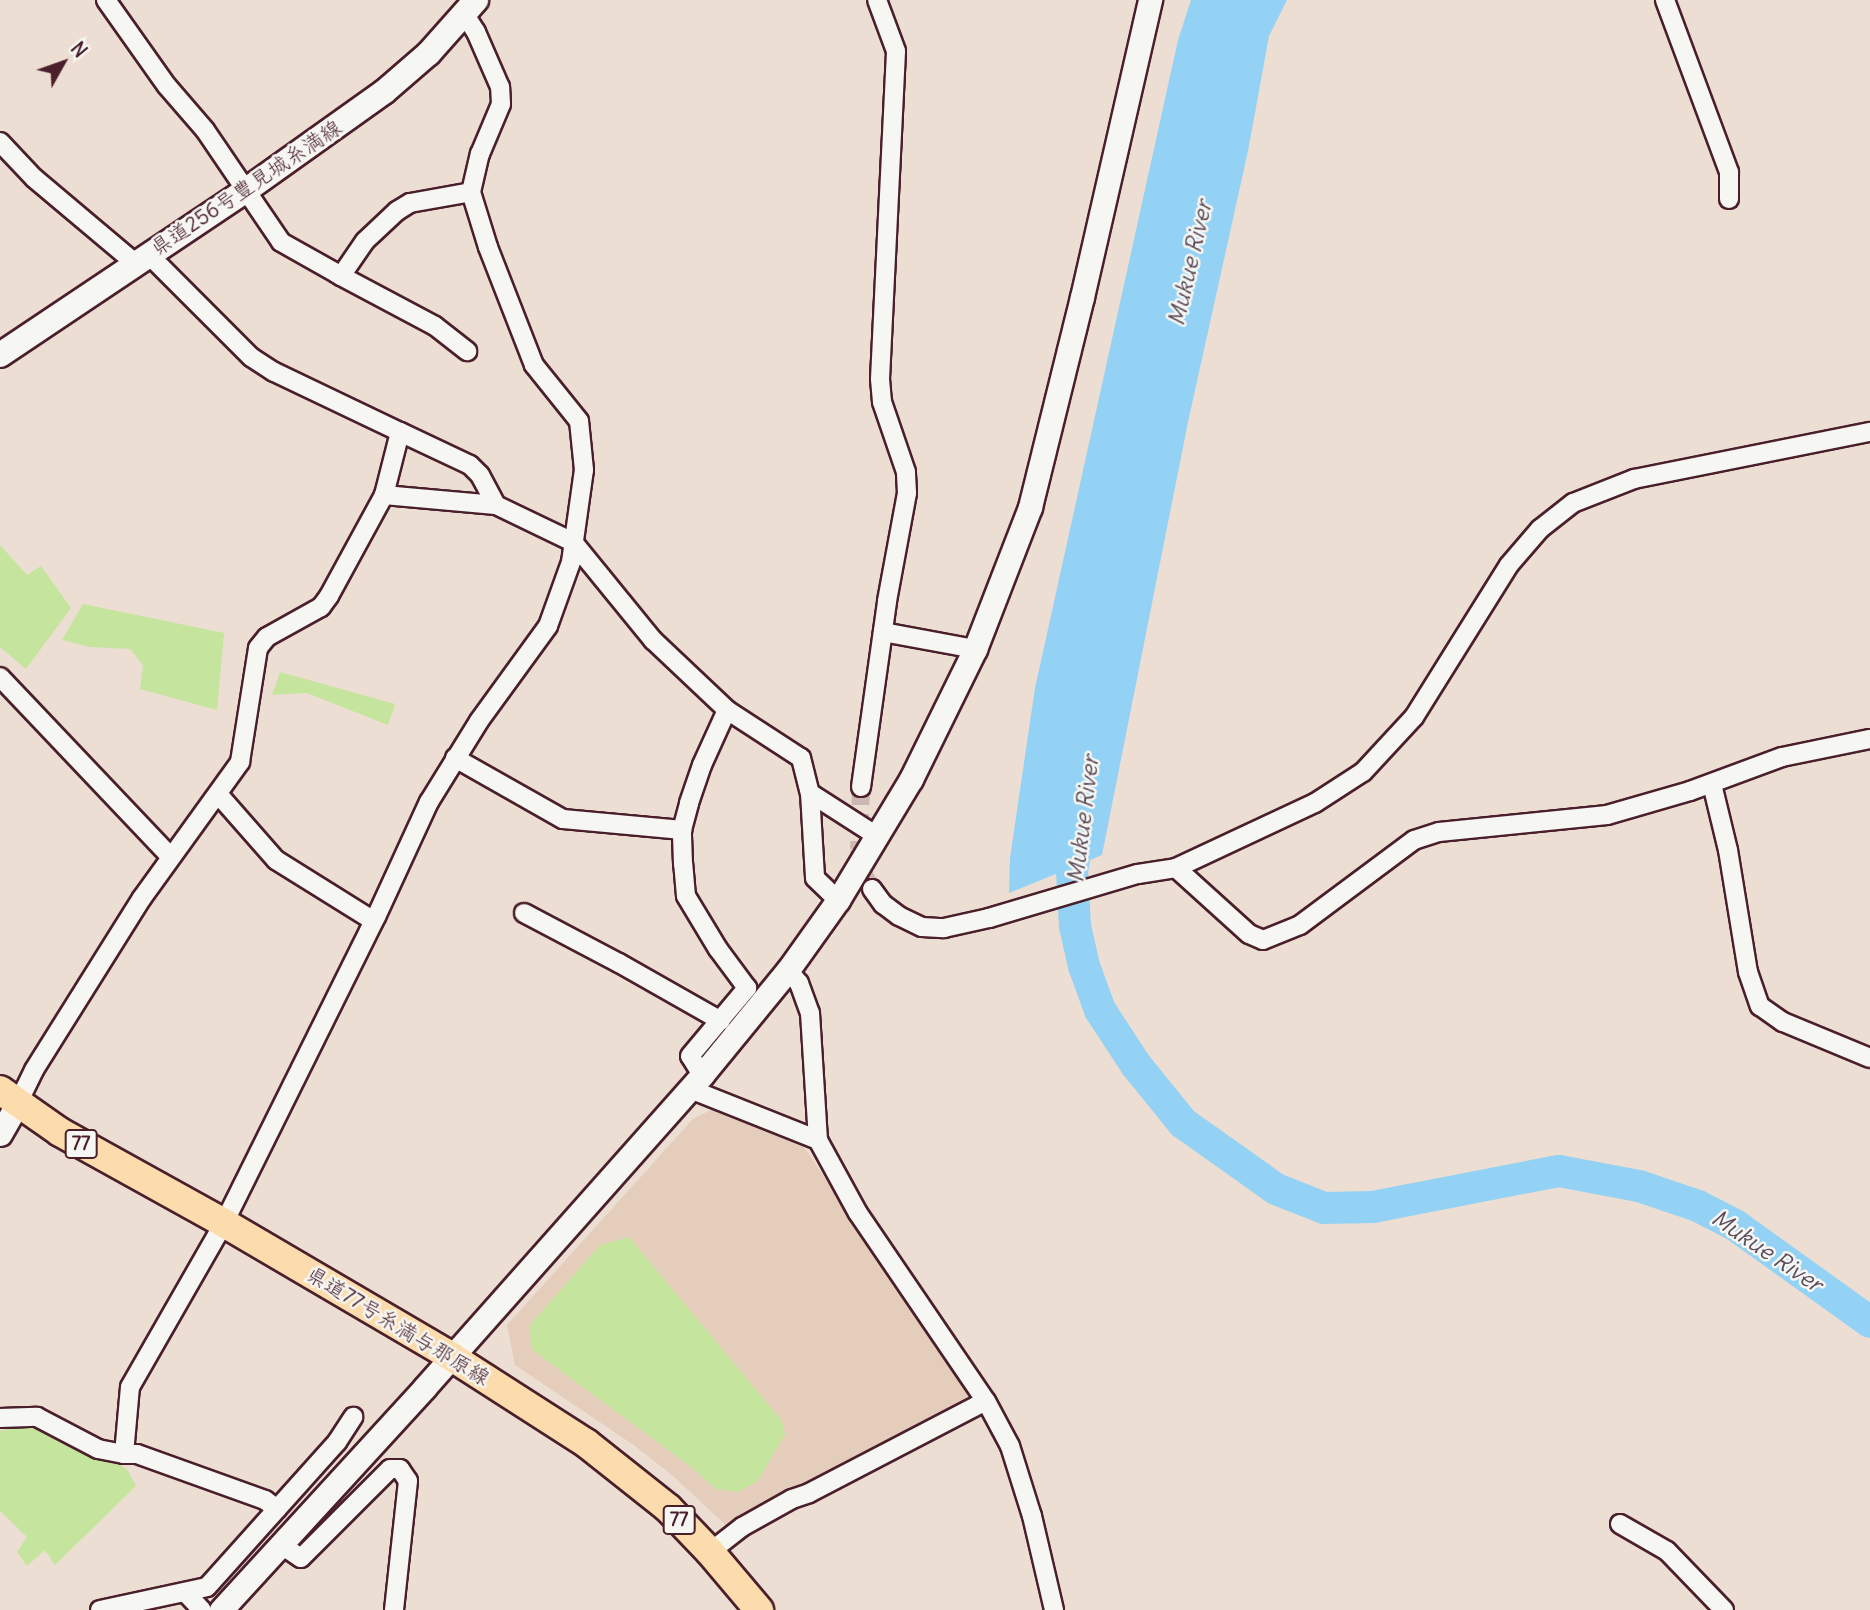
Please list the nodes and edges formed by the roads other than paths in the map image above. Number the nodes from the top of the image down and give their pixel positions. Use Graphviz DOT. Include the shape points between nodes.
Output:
graph roads {
  1 [pos="106,0"];
  2 [pos="877,0"];
  3 [pos="1150,0"];
  4 [pos="1665,0"];
  5 [pos="470,7"];
  6 [pos="0,142"];
  7 [pos="245,191"];
  8 [pos="471,191"];
  9 [pos="1729,199"];
  10 [pos="142,259"];
  11 [pos="341,276"];
  12 [pos="467,351"];
  13 [pos="1,352"];
  14 [pos="400,432"];
  15 [pos="1870,432"];
  16 [pos="384,495"];
  17 [pos="496,505"];
  18 [pos="573,541"];
  19 [pos="883,632"];
  20 [pos="975,649"];
  21 [pos="0,677"];
  22 [pos="727,710"];
  23 [pos="1870,739"];
  24 [pos="455,758"];
  25 [pos="1712,784"];
  26 [pos="861,787"];
  27 [pos="810,793"];
  28 [pos="218,794"];
  29 [pos="682,830"];
  30 [pos="877,836"];
  31 [pos="170,856"];
  32 [pos="1176,869"];
  33 [pos="872,889"];
  34 [pos="838,900"];
  35 [pos="524,914"];
  36 [pos="374,921"];
  37 [pos="788,970"];
  38 [pos="721,1021"];
  39 [pos="1870,1058"];
  40 [pos="696,1082"];
  41 [pos="8,1097"];
  42 [pos="0,1134"];
  43 [pos="818,1140"];
  44 [pos="224,1223"];
  45 [pos="452,1357"];
  46 [pos="986,1401"];
  47 [pos="353,1417"];
  48 [pos="0,1418"];
  49 [pos="124,1454"];
  50 [pos="277,1508"];
  51 [pos="1619,1524"];
  52 [pos="280,1544"];
  53 [pos="710,1552"];
  54 [pos="186,1593"];
  55 [pos="100,1610"];
  56 [pos="202,1610"];
  57 [pos="221,1610"];
  58 [pos="394,1610"];
  59 [pos="759,1610"];
  60 [pos="1054,1610"];
  61 [pos="1724,1610"];
  1 -- 7 [label="street" via="167,86 205,130"];
  2 -- 19 [label="street" via="896,51 880,379 882,402 906,472 907,493"];
  3 -- 20 [label="street" via="1030,507"];
  4 -- 9 [label="street" via="1729,172"];
  5 -- 7 [label="main road, 県道256号豊見城糸満線" via="403,78"];
  5 -- 8 [label="street" via="500,87 501,104 480,154"];
  6 -- 10 [label="street" via="34,178"];
  7 -- 10 [label="main road, 県道256号豊見城糸満線"];
  7 -- 11 [label="street" via="281,242"];
  8 -- 11 [label="street" via="410,203 397,211 365,241"];
  8 -- 18 [label="street" via="534,365 579,421 584,470"];
  10 -- 13 [label="main road, 県道256号豊見城糸満線"];
  10 -- 14 [label="street" via="251,357"];
  11 -- 12 [label="street" via="435,326"];
  14 -- 16 [label="street"];
  14 -- 17 [label="street" via="470,465"];
  15 -- 32 [label="street" via="1634,479 1573,503 1540,529 1509,565 1414,717 1363,772 1315,803"];
  16 -- 17 [label="street"];
  16 -- 28 [label="street" via="321,607 267,637 258,648 240,762"];
  17 -- 18 [label="street"];
  18 -- 22 [label="street" via="653,640"];
  18 -- 24 [label="street" via="571,562 548,626"];
  19 -- 20 [label="street"];
  19 -- 26 [label="street"];
  20 -- 30 [label="street" via="911,779"];
  21 -- 31 [label="street"];
  22 -- 27 [label="street" via="801,758"];
  22 -- 29 [label="street" via="702,765"];
  23 -- 25 [label="street" via="1782,757"];
  24 -- 29 [label="street" via="563,818"];
  24 -- 36 [label="street" via="429,802"];
  25 -- 32 [label="street" via="1607,815 1439,832 1414,840 1300,925 1264,940 1249,933"];
  25 -- 39 [label="street" via="1748,972 1760,1006 1783,1022"];
  27 -- 30 [label="street"];
  27 -- 34 [label="street" via="816,878"];
  28 -- 31 [label="street"];
  28 -- 36 [label="street" via="276,860"];
  29 -- 38 [label="street" via="687,896 747,988"];
  30 -- 34 [label="street"];
  31 -- 41 [label="street" via="34,1070"];
  32 -- 33 [label="street" via="1138,874 944,928 922,927 899,916"];
  34 -- 37 [label="street"];
  35 -- 38 [label="street"];
  36 -- 44 [label="street"];
  37 -- 40 [label="street"];
  37 -- 43 [label="street" via="799,983 810,1013"];
  38 -- 40 [label="street" via="690,1056"];
  40 -- 43 [label="street"];
  40 -- 45 [label="street"];
  41 -- 42 [label="street"];
  41 -- 44 [label="main road, 県道77号糸満与那原線 / 77"];
  43 -- 46 [label="street" via="858,1213"];
  44 -- 45 [label="main road, 県道77号糸満与那原線 / 77"];
  44 -- 49 [label="street" via="130,1387"];
  45 -- 52 [label="street"];
  45 -- 53 [label="main road, 県道77号糸満与那原線 / 77" via="617,1466 668,1508"];
  46 -- 53 [label="street" via="792,1499 742,1527"];
  46 -- 60 [label="street" via="1010,1446 1025,1492"];
  47 -- 50 [label="street" via="337,1442"];
  48 -- 49 [label="street" via="37,1417 98,1449"];
  49 -- 50 [label="street" via="138,1454"];
  50 -- 54 [label="street" via="207,1587"];
  51 -- 61 [label="street" via="1667,1551"];
  52 -- 57 [label="street"];
  52 -- 58 [label="street" via="301,1558 390,1469 400,1469 408,1480"];
  53 -- 59 [label="main road, 県道77号糸満与那原線 / 77"];
  54 -- 55 [label="street"];
  54 -- 56 [label="street"];
}
